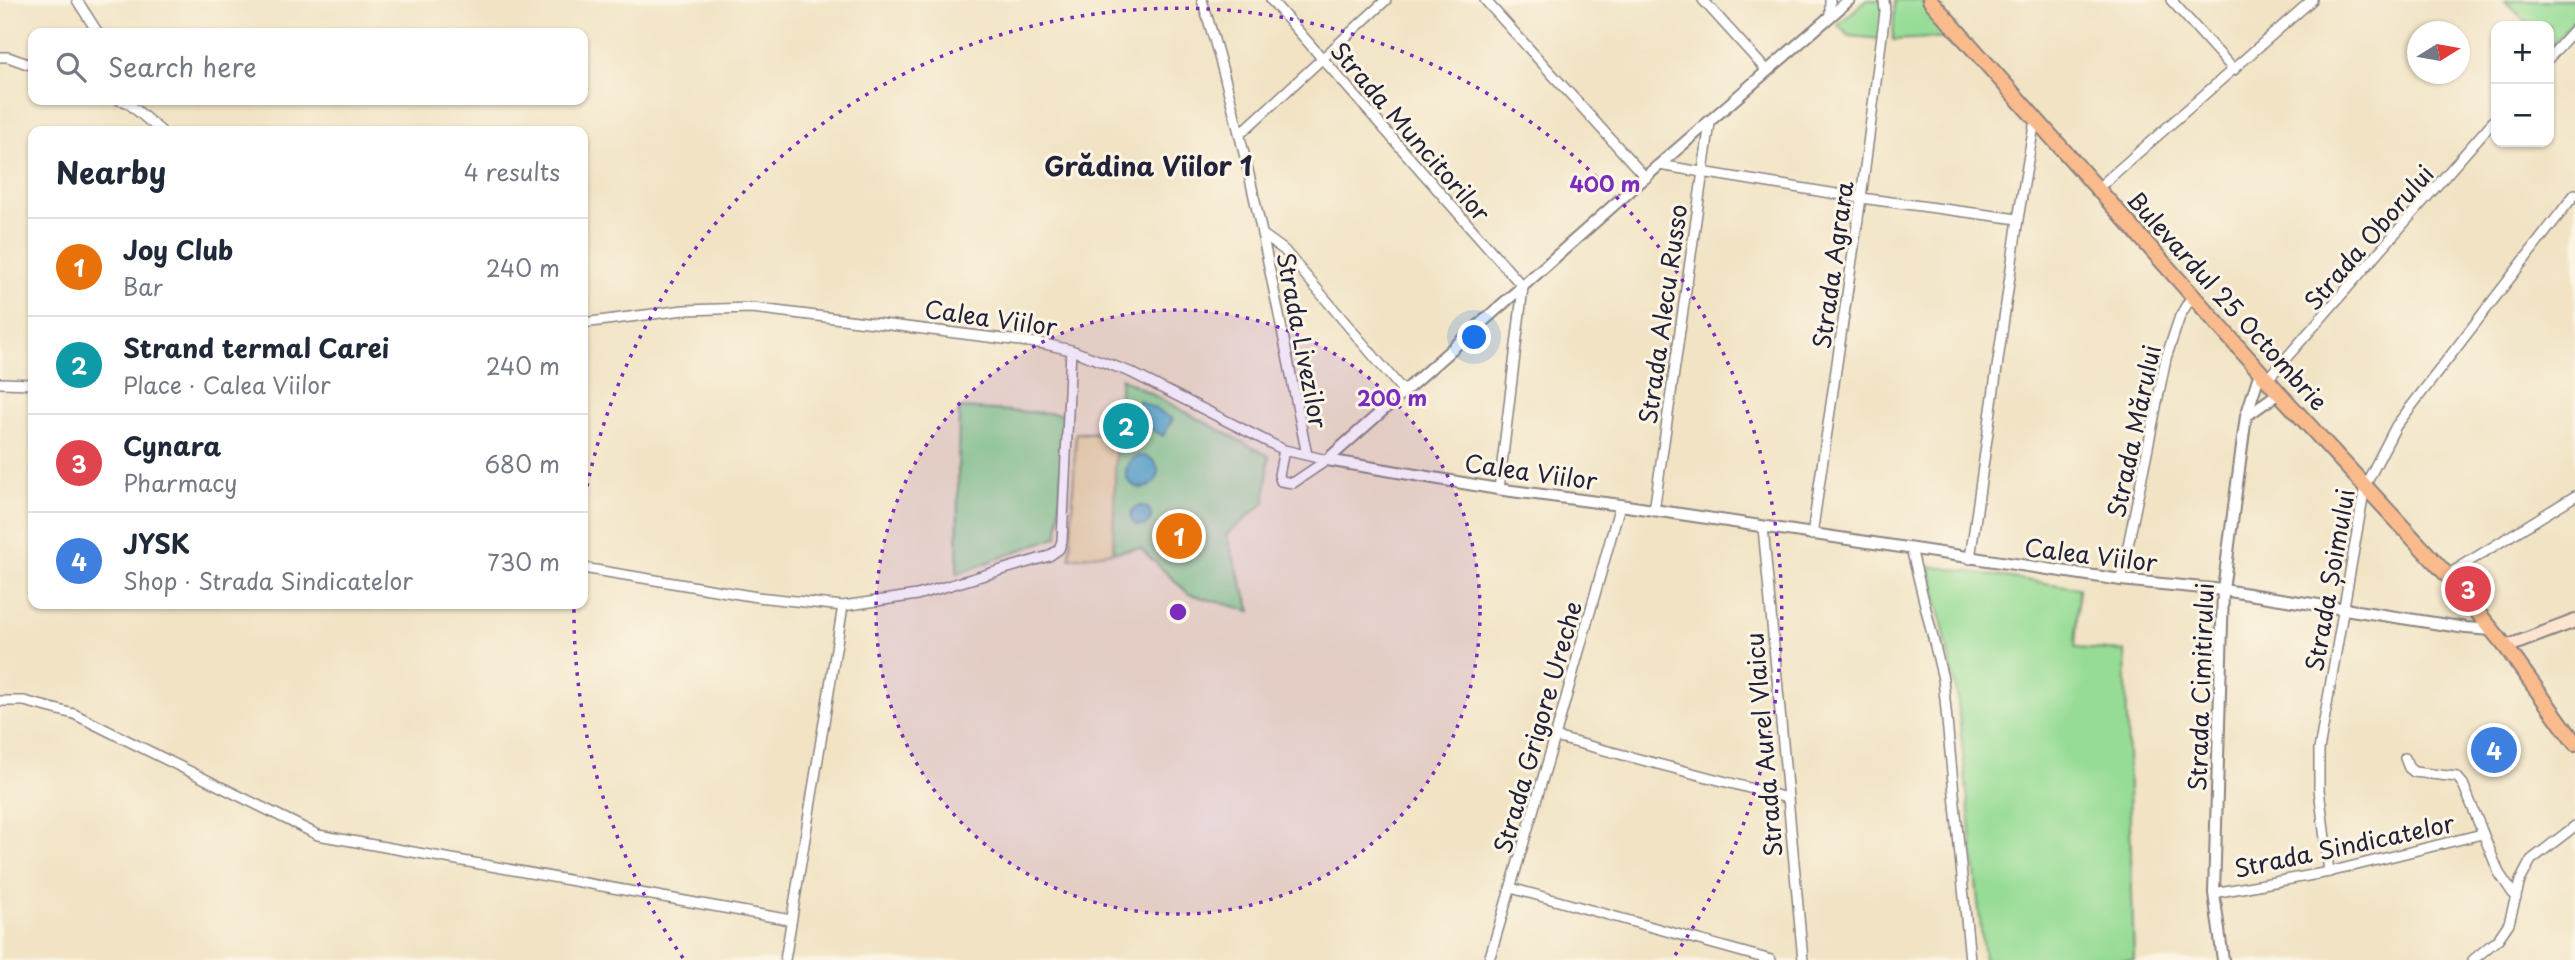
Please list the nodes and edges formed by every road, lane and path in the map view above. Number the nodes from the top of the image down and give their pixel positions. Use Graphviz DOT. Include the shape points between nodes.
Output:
graph roads {
  1 [pos="77,0"];
  2 [pos="1202,0"];
  3 [pos="1271,0"];
  4 [pos="1385,0"];
  5 [pos="1485,0"];
  6 [pos="1703,0"];
  7 [pos="1830,0"];
  8 [pos="1849,0"];
  9 [pos="1884,0"];
  10 [pos="2171,0"];
  11 [pos="2312,0"];
  12 [pos="1934,1"];
  13 [pos="1830,16"];
  14 [pos="95,28"];
  15 [pos="2575,29"];
  16 [pos="2554,52"];
  17 [pos="0,57"];
  18 [pos="1321,57"];
  19 [pos="28,64"];
  20 [pos="2234,70"];
  21 [pos="1767,71"];
  22 [pos="129,105"];
  23 [pos="2035,120"];
  24 [pos="1710,123"];
  25 [pos="2491,124"];
  26 [pos="155,126"];
  27 [pos="1239,135"];
  28 [pos="1659,166"];
  29 [pos="1701,174"];
  30 [pos="1646,178"];
  31 [pos="2098,188"];
  32 [pos="2575,194"];
  33 [pos="1861,198"];
  34 [pos="2018,219"];
  35 [pos="1262,234"];
  36 [pos="1523,287"];
  37 [pos="2193,294"];
  38 [pos="588,322"];
  39 [pos="1071,350"];
  40 [pos="2264,376"];
  41 [pos="0,383"];
  42 [pos="28,384"];
  43 [pos="1404,392"];
  44 [pos="2278,393"];
  45 [pos="2246,416"];
  46 [pos="1284,450"];
  47 [pos="1307,455"];
  48 [pos="1327,460"];
  49 [pos="2365,486"];
  50 [pos="1499,489"];
  51 [pos="2575,496"];
  52 [pos="1620,505"];
  53 [pos="1654,511"];
  54 [pos="1763,527"];
  55 [pos="1812,535"];
  56 [pos="1911,548"];
  57 [pos="1970,559"];
  58 [pos="588,569"];
  59 [pos="2447,575"];
  60 [pos="2121,580"];
  61 [pos="2223,590"];
  62 [pos="843,607"];
  63 [pos="2342,608"];
  64 [pos="2575,621"];
  65 [pos="2492,630"];
  66 [pos="2506,647"];
  67 [pos="0,701"];
  68 [pos="1555,737"];
  69 [pos="2575,743"];
  70 [pos="2405,758"];
  71 [pos="1787,798"];
  72 [pos="2575,827"];
  73 [pos="2482,834"];
  74 [pos="2329,872"];
  75 [pos="1511,888"];
  76 [pos="2214,892"];
  77 [pos="2516,898"];
  78 [pos="791,920"];
  79 [pos="785,960"];
  80 [pos="1489,960"];
  81 [pos="1771,960"];
  82 [pos="1803,960"];
  83 [pos="1970,960"];
  84 [pos="2223,960"];
  85 [pos="2473,960"];
  1 -- 14 [label="street"];
  2 -- 27 [label="street, Strada Livezilor"];
  3 -- 18 [label="street, Strada Muncitorilor"];
  4 -- 18 [label="street"];
  5 -- 30 [label="street"];
  6 -- 21 [label="street"];
  7 -- 13 [label="street"];
  8 -- 13 [label="street"];
  9 -- 33 [label="street, Strada Agrara"];
  10 -- 20 [label="street"];
  11 -- 20 [label="street"];
  12 -- 23 [label="main road, Bulevardul 25 Octombrie"];
  13 -- 21 [label="street"];
  15 -- 16 [label="street"];
  17 -- 19 [label="street"];
  18 -- 27 [label="street"];
  18 -- 36 [label="street, Strada Muncitorilor"];
  20 -- 31 [label="street"];
  21 -- 24 [label="street"];
  22 -- 26 [label="street"];
  23 -- 31 [label="main road, Bulevardul 25 Octombrie"];
  23 -- 34 [label="street"];
  24 -- 28 [label="street"];
  24 -- 29 [label="street, Strada Alecu Russo"];
  25 -- 40 [label="street, Strada Oborului"];
  27 -- 35 [label="street, Strada Livezilor"];
  28 -- 29 [label="street"];
  28 -- 30 [label="street"];
  29 -- 33 [label="street"];
  29 -- 53 [label="street, Strada Alecu Russo"];
  30 -- 36 [label="street"];
  31 -- 37 [label="main road, Bulevardul 25 Octombrie"];
  32 -- 49 [label="street, Strada Șoimului" via="2396,426"];
  33 -- 34 [label="street"];
  33 -- 55 [label="street, Strada Agrara"];
  34 -- 57 [label="street"];
  35 -- 43 [label="street, Strada Livezilor" via="1284,250"];
  35 -- 47 [label="street, Strada Livezilor"];
  36 -- 43 [label="street"];
  36 -- 50 [label="street"];
  37 -- 40 [label="main road, Bulevardul 25 Octombrie"];
  37 -- 60 [label="street, Strada Mărului" via="2166,358"];
  38 -- 39 [label="street, Calea Viilor" via="684,310 752,308"];
  39 -- 46 [label="street, Calea Viilor" via="1130,372"];
  39 -- 62 [label="street" via="1059,550 917,595"];
  40 -- 44 [label="main road, Bulevardul 25 Octombrie"];
  40 -- 45 [label="street, Strada Cimitirului"];
  41 -- 42 [label="street"];
  43 -- 48 [label="street"];
  44 -- 45 [label="street"];
  44 -- 49 [label="main road, Bulevardul 25 Octombrie"];
  45 -- 61 [label="street, Strada Cimitirului"];
  46 -- 47 [label="street, Calea Viilor"];
  46 -- 48 [label="street" via="1279,475 1287,483"];
  47 -- 48 [label="street, Calea Viilor"];
  48 -- 50 [label="street, Calea Viilor"];
  49 -- 59 [label="main road, Bulevardul 25 Octombrie"];
  49 -- 63 [label="street, Strada Șoimului"];
  50 -- 52 [label="street, Calea Viilor"];
  51 -- 59 [label="street"];
  52 -- 53 [label="street, Calea Viilor"];
  52 -- 68 [label="street, Strada Grigore Ureche"];
  53 -- 54 [label="street, Calea Viilor"];
  54 -- 55 [label="street, Calea Viilor"];
  54 -- 71 [label="street, Strada Aurel Vlaicu"];
  55 -- 56 [label="street, Calea Viilor"];
  56 -- 57 [label="street, Calea Viilor"];
  56 -- 83 [label="street" via="1943,679"];
  57 -- 60 [label="street, Calea Viilor"];
  58 -- 62 [label="street"];
  59 -- 65 [label="main road, Bulevardul 25 Octombrie"];
  60 -- 61 [label="street, Calea Viilor"];
  61 -- 63 [label="street, Calea Viilor"];
  61 -- 76 [label="street, Strada Cimitirului"];
  62 -- 78 [label="street"];
  63 -- 65 [label="street, Calea Viilor"];
  63 -- 74 [label="street, Strada Șoimului" via="2319,750"];
  64 -- 66 [label="main road"];
  65 -- 66 [label="main road, Bulevardul 25 Octombrie"];
  66 -- 69 [label="main road, Bulevardul 25 Octombrie"];
  67 -- 78 [label="street" via="24,701 74,714 318,835"];
  68 -- 71 [label="street"];
  68 -- 75 [label="street, Strada Grigore Ureche"];
  70 -- 73 [label="street, Strada Sindicatelor" via="2414,772 2458,776"];
  71 -- 82 [label="street, Strada Aurel Vlaicu"];
  72 -- 77 [label="street" via="2531,860"];
  73 -- 74 [label="street, Strada Sindicatelor"];
  73 -- 77 [label="street, Strada Sindicatelor"];
  74 -- 76 [label="street, Strada Sindicatelor"];
  75 -- 80 [label="street, Strada Grigore Ureche"];
  75 -- 81 [label="street"];
  76 -- 84 [label="street, Strada Cimitirului"];
  77 -- 85 [label="street" via="2509,923 2498,939"];
  78 -- 79 [label="street"];
}
